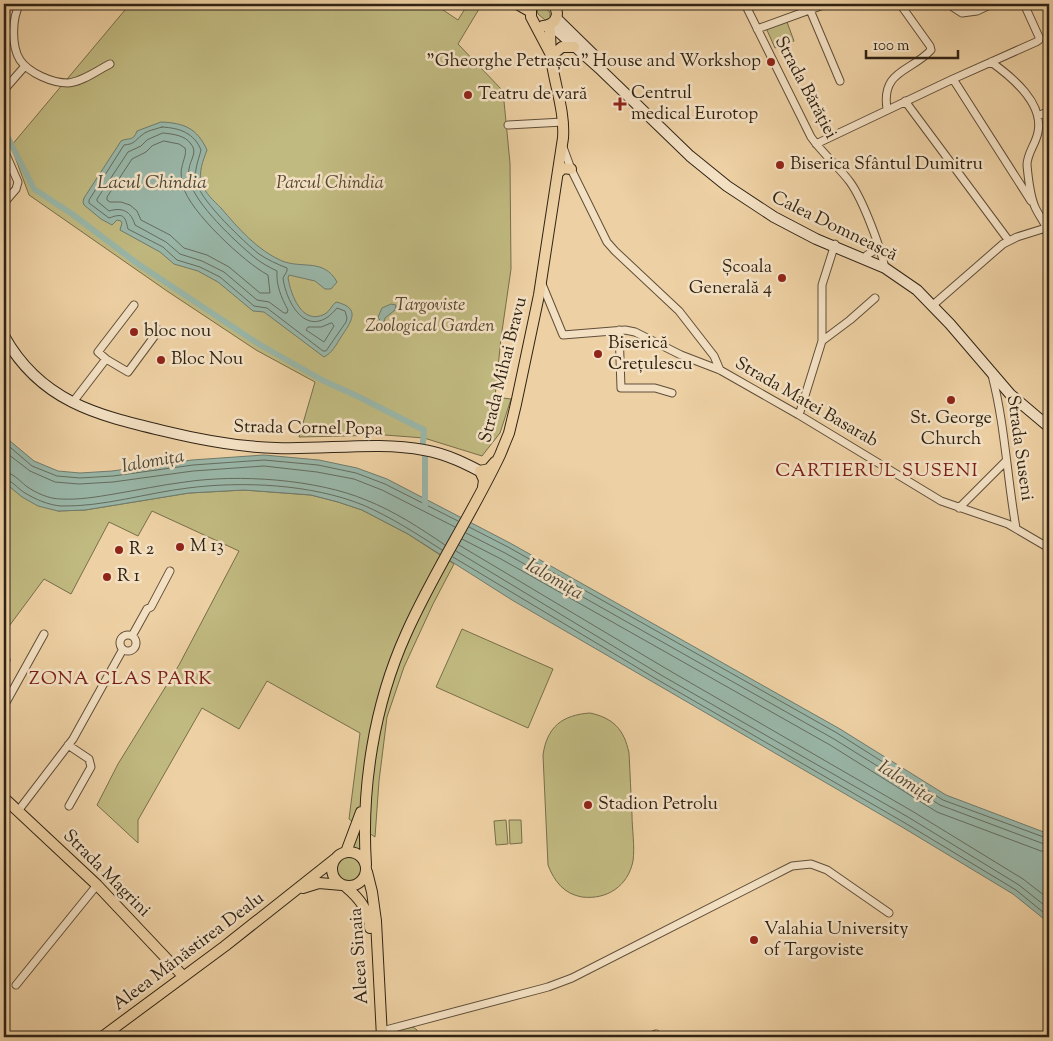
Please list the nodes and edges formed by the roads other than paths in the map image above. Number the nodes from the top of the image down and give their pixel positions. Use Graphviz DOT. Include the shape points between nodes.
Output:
graph roads {
  1 [pos="20,4"];
  2 [pos="516,4"];
  3 [pos="555,4"];
  4 [pos="745,4"];
  5 [pos="826,4"];
  6 [pos="900,4"];
  7 [pos="948,4"];
  8 [pos="992,4"];
  9 [pos="1024,4"];
  10 [pos="979,7"];
  11 [pos="533,8"];
  12 [pos="810,10"];
  13 [pos="535,23"];
  14 [pos="552,23"];
  15 [pos="757,29"];
  16 [pos="576,43"];
  17 [pos="551,56"];
  18 [pos="991,62"];
  19 [pos="110,64"];
  20 [pos="26,66"];
  21 [pos="953,79"];
  22 [pos="840,81"];
  23 [pos="4,90"];
  24 [pos="905,101"];
  25 [pos="887,109"];
  26 [pos="1049,111"];
  27 [pos="1038,116"];
  28 [pos="563,122"];
  29 [pos="508,124"];
  30 [pos="816,144"];
  31 [pos="4,150"];
  32 [pos="562,153"];
  33 [pos="571,169"];
  34 [pos="558,173"];
  35 [pos="4,203"];
  36 [pos="1034,206"];
  37 [pos="1048,230"];
  38 [pos="1009,241"];
  39 [pos="835,245"];
  40 [pos="878,245"];
  41 [pos="867,256"];
  42 [pos="884,266"];
  43 [pos="542,283"];
  44 [pos="875,298"];
  45 [pos="935,303"];
  46 [pos="134,305"];
  47 [pos="159,330"];
  48 [pos="619,330"];
  49 [pos="4,336"];
  50 [pos="822,341"];
  51 [pos="106,359"];
  52 [pos="720,370"];
  53 [pos="1002,388"];
  54 [pos="672,393"];
  55 [pos="1016,400"];
  56 [pos="72,402"];
  57 [pos="999,406"];
  58 [pos="799,415"];
  59 [pos="1049,421"];
  60 [pos="1049,427"];
  61 [pos="500,455"];
  62 [pos="1006,461"];
  63 [pos="480,471"];
  64 [pos="490,477"];
  65 [pos="483,490"];
  66 [pos="959,508"];
  67 [pos="1016,528"];
  68 [pos="1049,548"];
  69 [pos="170,571"];
  70 [pos="44,634"];
  71 [pos="132,636"];
  72 [pos="124,650"];
  73 [pos="4,706"];
  74 [pos="68,746"];
  75 [pos="367,786"];
  76 [pos="6,803"];
  77 [pos="69,806"];
  78 [pos="18,811"];
  79 [pos="346,852"];
  80 [pos="335,859"];
  81 [pos="367,869"];
  82 [pos="97,885"];
  83 [pos="344,886"];
  84 [pos="295,892"];
  85 [pos="889,913"];
  86 [pos="183,976"];
  87 [pos="16,984"];
  88 [pos="380,1035"];
  89 [pos="102,1037"];
  1 -- 20 [label="street" via="14,15 14,34 17,54"];
  2 -- 11 [label="main road"];
  3 -- 14 [label="main road" via="557,12"];
  4 -- 15 [label="street, Strada Bărăției"];
  5 -- 12 [label="street"];
  6 -- 25 [label="street" via="930,50 891,80"];
  7 -- 10 [label="street" via="962,13"];
  8 -- 10 [label="street"];
  9 -- 18 [label="street" via="1040,40"];
  11 -- 13 [label="main road" via="531,17"];
  12 -- 15 [label="street"];
  12 -- 22 [label="street"];
  13 -- 14 [label="main road, Calea Domnească" via="539,26"];
  13 -- 17 [label="main road"];
  14 -- 16 [label="main road, Calea Domnească"];
  14 -- 17 [label="main road"];
  15 -- 30 [label="street, Strada Bărăției"];
  16 -- 17 [label="main road" via="562,47"];
  16 -- 39 [label="main road, Calea Domnească" via="705,169 774,217"];
  17 -- 28 [label="main road, Strada Mihai Bravu"];
  18 -- 21 [label="street"];
  18 -- 27 [label="street" via="1017,82"];
  19 -- 20 [label="street" via="70,83 52,80"];
  20 -- 23 [label="street"];
  21 -- 24 [label="street"];
  21 -- 36 [label="street"];
  24 -- 25 [label="street"];
  24 -- 38 [label="street"];
  25 -- 30 [label="street"];
  26 -- 27 [label="street"];
  27 -- 36 [label="street" via="1038,134 1027,164"];
  28 -- 29 [label="street"];
  28 -- 32 [label="main road, Strada Mihai Bravu"];
  30 -- 40 [label="street, Strada Bărăției" via="853,186"];
  31 -- 35 [label="street" via="18,182"];
  32 -- 33 [label="street, Strada Matei Basarab"];
  32 -- 34 [label="main road, Strada Mihai Bravu"];
  33 -- 34 [label="main road" via="564,168"];
  33 -- 52 [label="street, Strada Matei Basarab" via="614,252 680,311 714,356"];
  34 -- 43 [label="main road, Strada Mihai Bravu"];
  36 -- 37 [label="street"];
  37 -- 38 [label="street"];
  38 -- 45 [label="street"];
  39 -- 41 [label="main road"];
  39 -- 42 [label="main road, Calea Domnească"];
  39 -- 50 [label="street" via="822,285"];
  40 -- 41 [label="street"];
  40 -- 42 [label="street, Strada Bărăției"];
  41 -- 42 [label="main road"];
  42 -- 45 [label="main road, Calea Domnească"];
  43 -- 48 [label="street" via="563,335"];
  43 -- 61 [label="main road, Strada Mihai Bravu" via="509,433"];
  44 -- 50 [label="street"];
  45 -- 53 [label="main road, Calea Domnească"];
  45 -- 53 [label="main road, Calea Domnească"];
  46 -- 51 [label="street" via="98,352"];
  47 -- 51 [label="street" via="128,372"];
  48 -- 52 [label="street" via="635,332"];
  48 -- 54 [label="street" via="621,388 655,388"];
  49 -- 56 [label="main road, Strada Cornel Popa" via="26,369"];
  50 -- 58 [label="street"];
  51 -- 56 [label="street"];
  52 -- 58 [label="street, Strada Matei Basarab"];
  53 -- 55 [label="main road, Calea Domnească"];
  53 -- 57 [label="street, Strada Suseni"];
  53 -- 59 [label="main road, Calea Domnească" via="1020,397"];
  55 -- 57 [label="street"];
  55 -- 60 [label="main road, Calea Domnească"];
  56 -- 63 [label="main road, Strada Cornel Popa" via="107,417 211,441 251,447 402,447 438,453"];
  57 -- 62 [label="street, Strada Suseni"];
  58 -- 66 [label="street, Strada Matei Basarab" via="941,501"];
  61 -- 63 [label="main road" via="489,468"];
  61 -- 64 [label="main road, Strada Mihai Bravu"];
  62 -- 66 [label="street"];
  62 -- 67 [label="street, Strada Suseni"];
  63 -- 64 [label="main road, Strada Cornel Popa"];
  63 -- 65 [label="main road" via="484,480"];
  64 -- 65 [label="main road, Strada Mihai Bravu"];
  65 -- 75 [label="main road, Strada Mihai Bravu" via="406,632 376,729"];
  66 -- 67 [label="street, Strada Matei Basarab"];
  67 -- 68 [label="street, Strada Matei Basarab"];
  69 -- 71 [label="street"];
  70 -- 73 [label="street"];
  71 -- 72 [label="street" via="135,646"];
  71 -- 72 [label="street" via="124,636 121,640"];
  72 -- 74 [label="street"];
  74 -- 77 [label="street" via="89,760 91,767"];
  74 -- 78 [label="street"];
  75 -- 79 [label="main road, Strada Mihai Bravu" via="357,826"];
  75 -- 81 [label="main road, Strada Mihai Bravu" via="364,827"];
  76 -- 78 [label="main road, Strada Magrini"];
  78 -- 82 [label="main road, Strada Magrini"];
  79 -- 80 [label="main road"];
  79 -- 81 [label="main road" via="356,853 364,860"];
  80 -- 83 [label="main road, Aleea Sinaia" via="333,874"];
  80 -- 84 [label="main road, Aleea Mănăstirea Dealu"];
  81 -- 83 [label="main road, Aleea Sinaia" via="365,878 357,885"];
  81 -- 88 [label="main road, Aleea Sinaia" via="376,927"];
  82 -- 86 [label="main road, Strada Magrini"];
  82 -- 87 [label="street"];
  83 -- 84 [label="main road, Aleea Mănăstirea Dealu" via="319,883"];
  83 -- 88 [label="main road, Aleea Sinaia" via="356,896 368,914"];
  84 -- 86 [label="main road, Aleea Mănăstirea Dealu"];
  85 -- 88 [label="street" via="827,870 811,864 792,866 572,978"];
  86 -- 89 [label="main road, Aleea Mănăstirea Dealu"];
}
